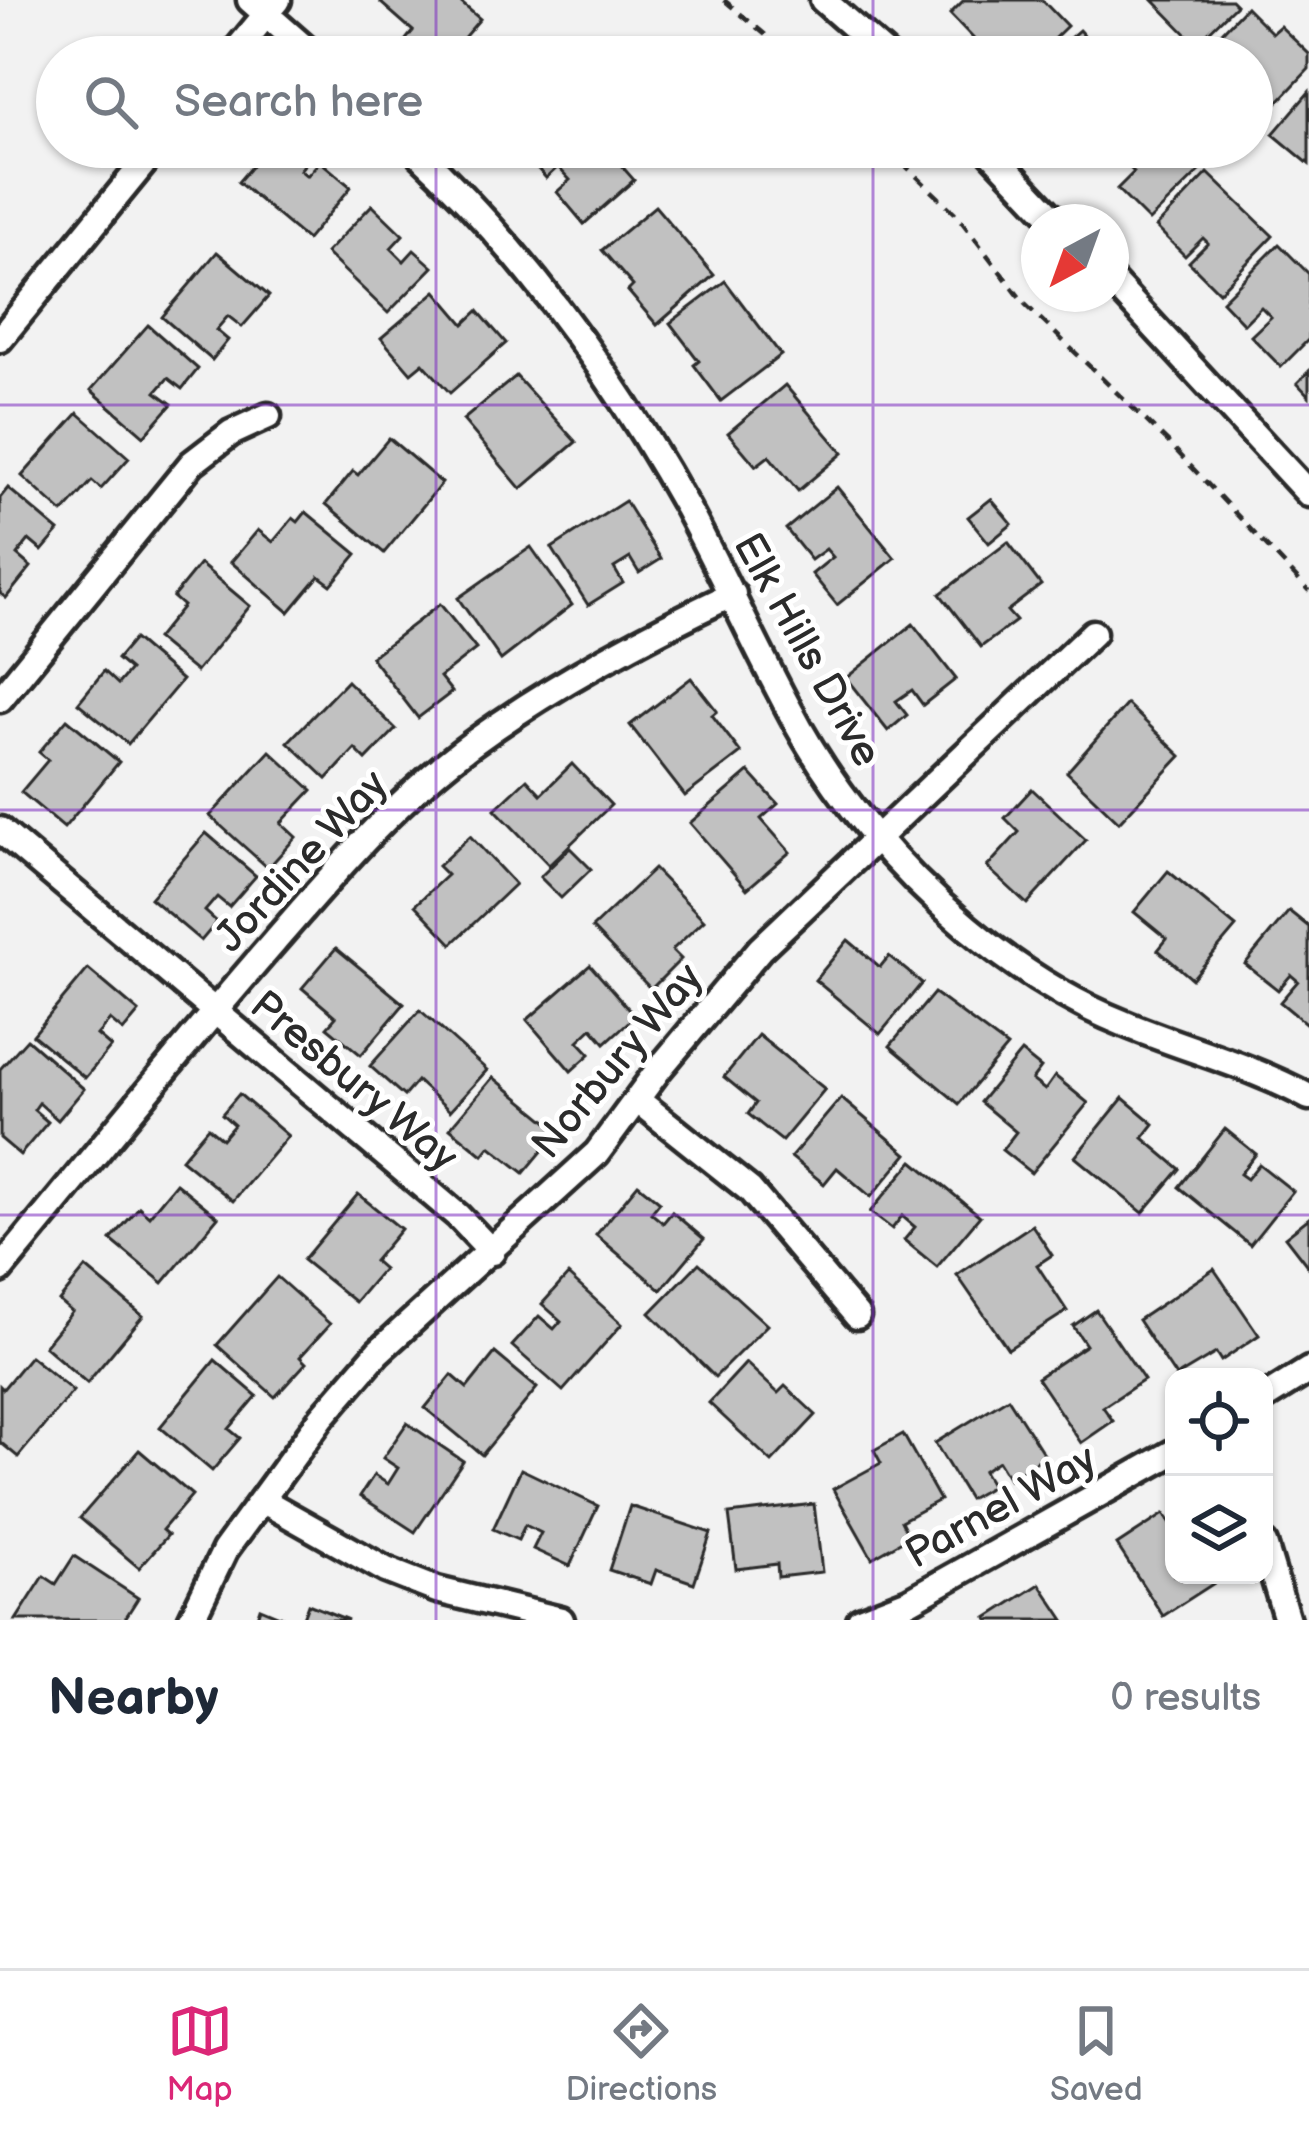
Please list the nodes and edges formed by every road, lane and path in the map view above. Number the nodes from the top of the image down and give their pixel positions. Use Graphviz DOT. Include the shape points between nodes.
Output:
graph roads {
  1 [pos="724,0"];
  2 [pos="823,0"];
  3 [pos="265,5"];
  4 [pos="245,36"];
  5 [pos="295,36"];
  6 [pos="767,36"];
  7 [pos="864,36"];
  8 [pos="141,168"];
  9 [pos="432,168"];
  10 [pos="908,168"];
  11 [pos="1006,168"];
  12 [pos="1041,204"];
  13 [pos="1129,299"];
  14 [pos="0,339"];
  15 [pos="268,416"];
  16 [pos="1309,494"];
  17 [pos="1309,591"];
  18 [pos="733,594"];
  19 [pos="1093,632"];
  20 [pos="0,699"];
  21 [pos="0,830"];
  22 [pos="876,836"];
  23 [pos="213,1012"];
  24 [pos="1309,1097"];
  25 [pos="637,1100"];
  26 [pos="492,1252"];
  27 [pos="0,1270"];
  28 [pos="857,1316"];
  29 [pos="1309,1370"];
  30 [pos="1273,1392"];
  31 [pos="1165,1457"];
  32 [pos="262,1500"];
  33 [pos="1273,1574"];
  34 [pos="913,1611"];
  35 [pos="191,1620"];
  36 [pos="561,1620"];
  37 [pos="860,1620"];
  38 [pos="1287,1620"];
  1 -- 6 [label="path"];
  2 -- 7 [label="street"];
  3 -- 4 [label="street"];
  3 -- 5 [label="street"];
  8 -- 14 [label="street"];
  9 -- 18 [label="street, Elk Hills Drive" via="578,338"];
  10 -- 17 [label="path" via="956,213 1024,304"];
  11 -- 12 [label="street"];
  13 -- 16 [label="street"];
  15 -- 20 [label="street" via="192,463"];
  18 -- 22 [label="street, Elk Hills Drive" via="790,713"];
  18 -- 23 [label="street, Jordine Way" via="647,634 471,744 341,864"];
  19 -- 22 [label="street, Norbury Way"];
  21 -- 23 [label="street, Presbury Way"];
  22 -- 24 [label="street, Elk Hills Drive" via="970,929 1076,1001"];
  22 -- 25 [label="street, Norbury Way" via="760,949"];
  23 -- 26 [label="street, Presbury Way"];
  23 -- 27 [label="street, Jordine Way"];
  25 -- 26 [label="street, Norbury Way" via="597,1153"];
  25 -- 28 [label="street" via="750,1190"];
  26 -- 32 [label="street, Norbury Way" via="378,1352"];
  29 -- 30 [label="street"];
  31 -- 34 [label="street, Parnel Way"];
  32 -- 35 [label="street, Norbury Way" via="225,1550"];
  32 -- 36 [label="street" via="386,1570"];
  33 -- 38 [label="street"];
  34 -- 37 [label="street, Parnel Way"];
}
